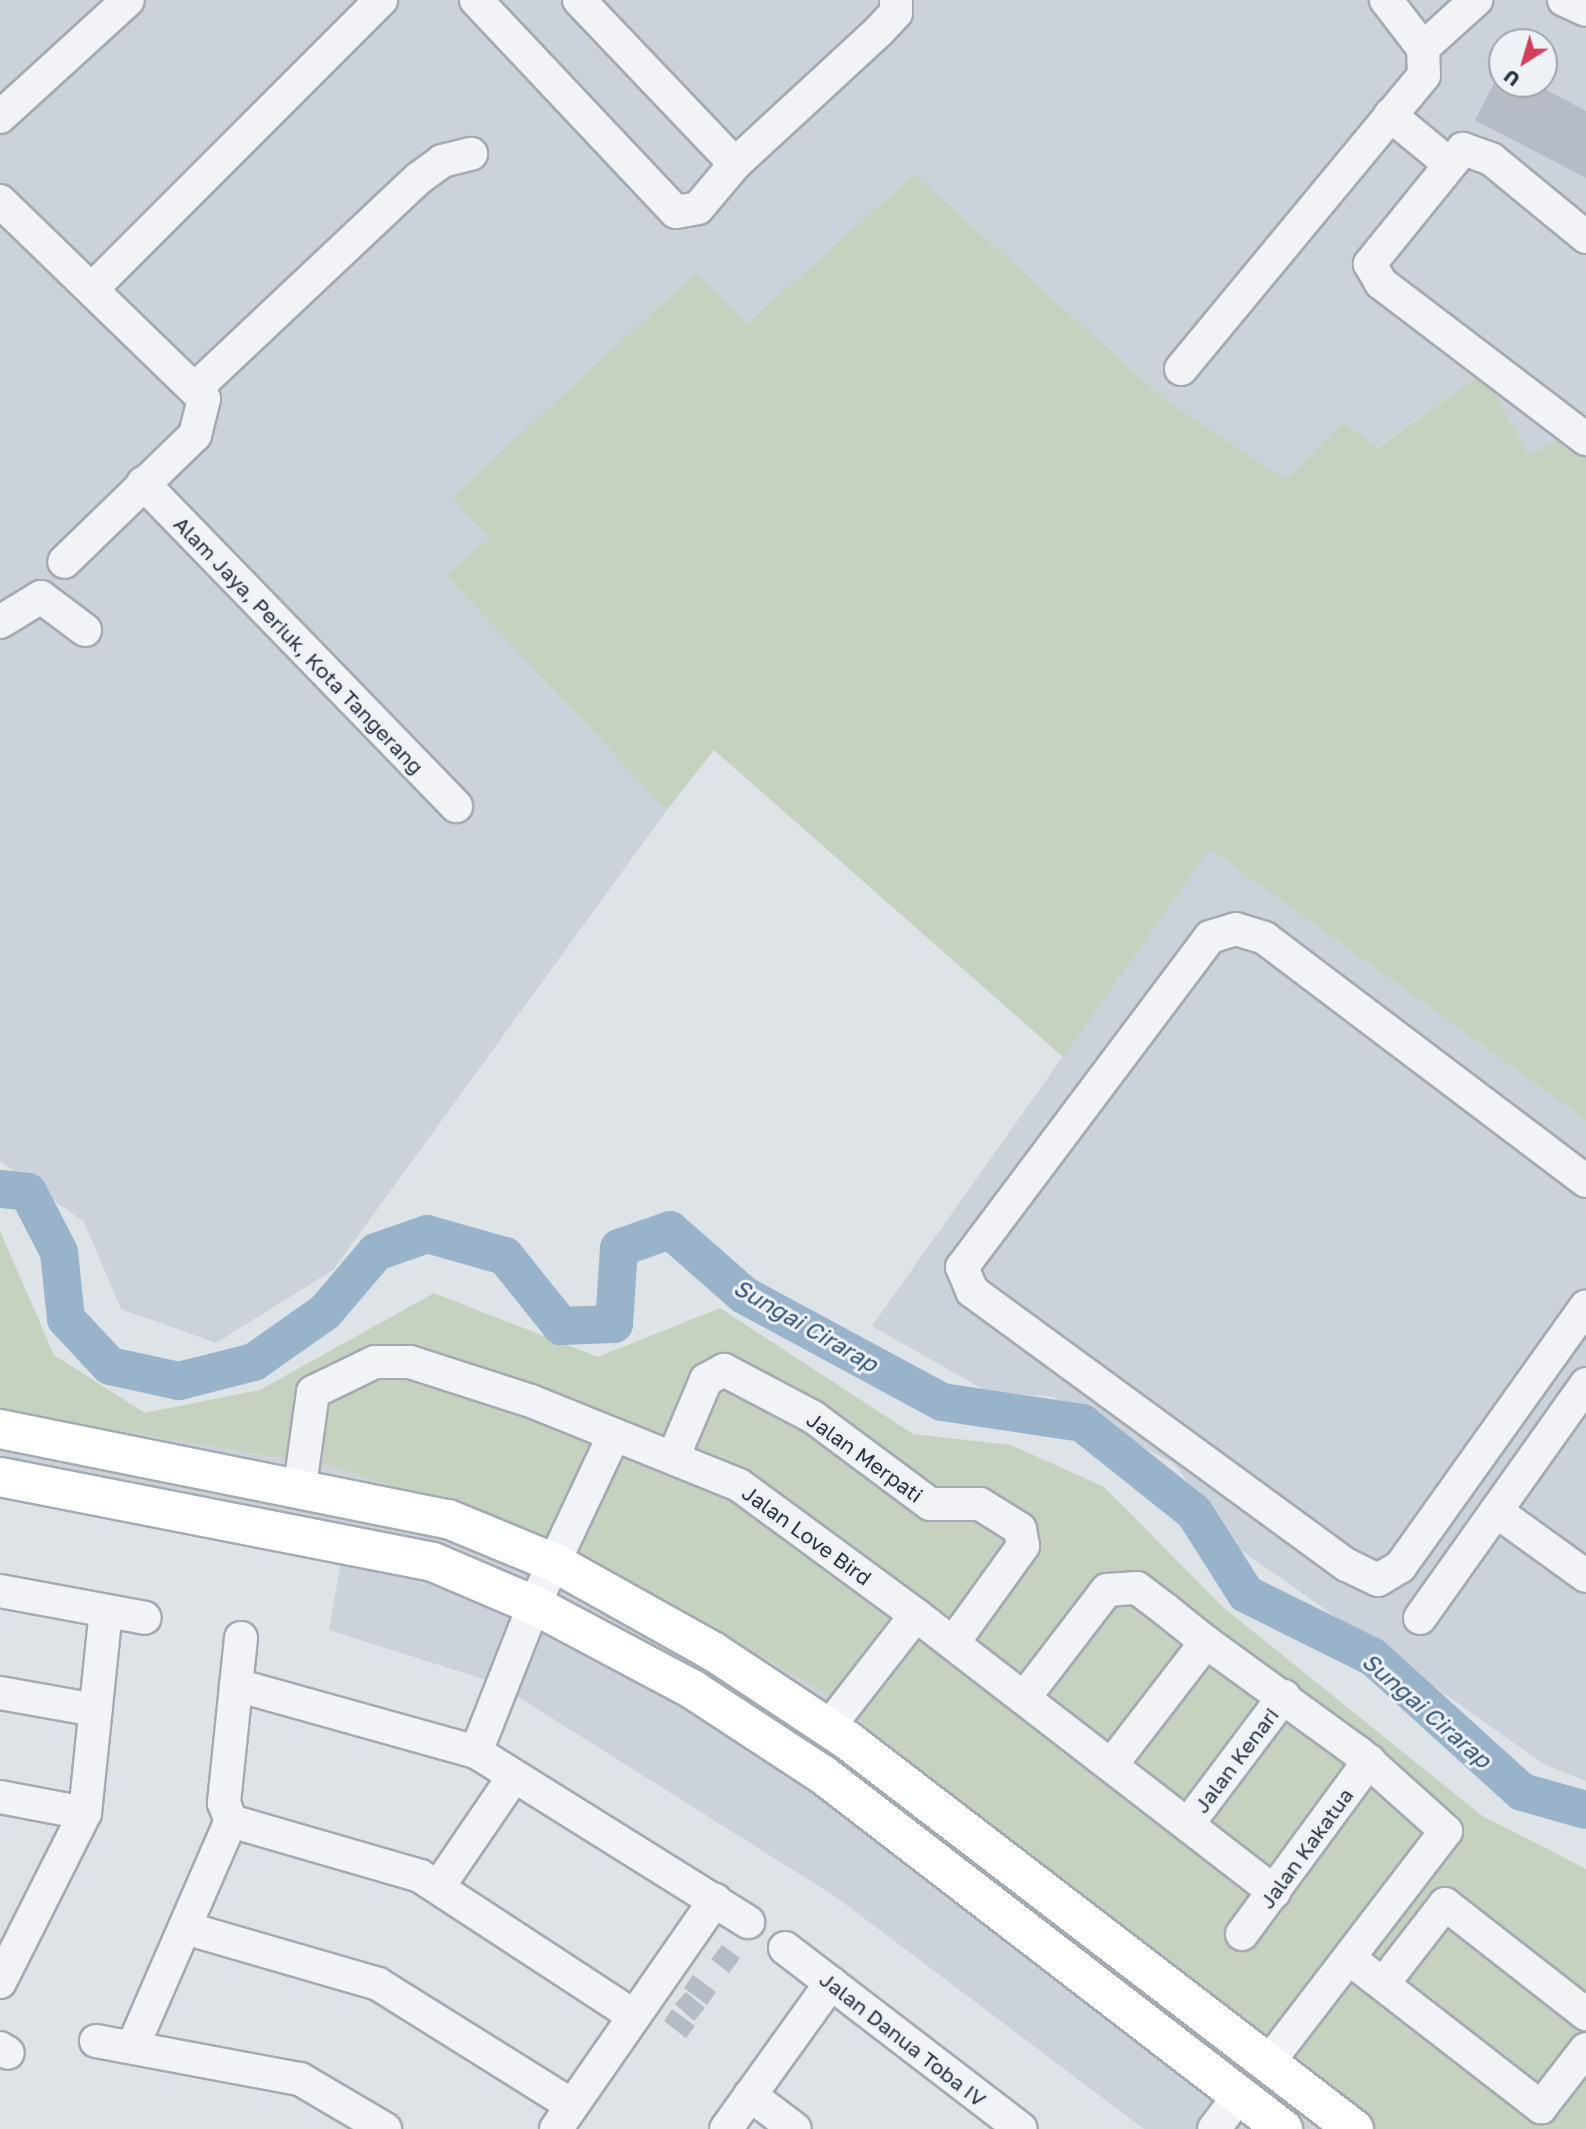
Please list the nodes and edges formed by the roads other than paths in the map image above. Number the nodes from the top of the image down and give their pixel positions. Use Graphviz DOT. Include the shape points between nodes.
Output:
graph roads {
  1 [pos="128,0"];
  2 [pos="476,0"];
  3 [pos="579,0"];
  4 [pos="896,0"];
  5 [pos="1386,0"];
  6 [pos="1476,0"];
  7 [pos="1564,0"];
  8 [pos="1586,10"];
  9 [pos="371,12"];
  10 [pos="1424,62"];
  11 [pos="1390,115"];
  12 [pos="0,117"];
  13 [pos="471,154"];
  14 [pos="1447,162"];
  15 [pos="735,164"];
  16 [pos="0,201"];
  17 [pos="1586,237"];
  18 [pos="92,289"];
  19 [pos="1181,369"];
  20 [pos="196,388"];
  21 [pos="1585,436"];
  22 [pos="143,483"];
  23 [pos="64,562"];
  24 [pos="0,622"];
  25 [pos="85,630"];
  26 [pos="456,806"];
  27 [pos="1586,1181"];
  28 [pos="1586,1306"];
  29 [pos="1586,1384"];
  30 [pos="0,1429"];
  31 [pos="613,1437"];
  32 [pos="673,1458"];
  33 [pos="0,1477"];
  34 [pos="300,1486"];
  35 [pos="1496,1511"];
  36 [pos="1586,1576"];
  37 [pos="544,1585"];
  38 [pos="0,1591"];
  39 [pos="106,1611"];
  40 [pos="916,1615"];
  41 [pos="145,1618"];
  42 [pos="1420,1618"];
  43 [pos="241,1638"];
  44 [pos="1206,1642"];
  45 [pos="953,1643"];
  46 [pos="236,1685"];
  47 [pos="0,1693"];
  48 [pos="1284,1696"];
  49 [pos="1024,1698"];
  50 [pos="96,1710"];
  51 [pos="828,1727"];
  52 [pos="476,1752"];
  53 [pos="1369,1762"];
  54 [pos="1112,1764"];
  55 [pos="514,1776"];
  56 [pos="0,1797"];
  57 [pos="85,1813"];
  58 [pos="231,1821"];
  59 [pos="1188,1824"];
  60 [pos="439,1886"];
  61 [pos="1275,1892"];
  62 [pos="715,1900"];
  63 [pos="748,1922"];
  64 [pos="189,1929"];
  65 [pos="1242,1934"];
  66 [pos="785,1948"];
  67 [pos="1350,1959"];
  68 [pos="0,1982"];
  69 [pos="831,1983"];
  70 [pos="1383,1984"];
  71 [pos="1586,2014"];
  72 [pos="634,2016"];
  73 [pos="96,2041"];
  74 [pos="133,2046"];
  75 [pos="1586,2049"];
  76 [pos="1269,2062"];
  77 [pos="1300,2088"];
  78 [pos="750,2095"];
  79 [pos="1239,2096"];
  80 [pos="564,2117"];
  81 [pos="1278,2125"];
  82 [pos="385,2129"];
  83 [pos="726,2129"];
  84 [pos="795,2129"];
  85 [pos="1021,2129"];
  86 [pos="1214,2129"];
  87 [pos="1354,2129"];
  1 -- 12 [label="street"];
  2 -- 15 [label="street" via="676,212 698,208"];
  3 -- 15 [label="street"];
  4 -- 15 [label="street" via="896,13 879,31"];
  5 -- 10 [label="street"];
  6 -- 10 [label="street"];
  7 -- 8 [label="street"];
  9 -- 18 [label="street"];
  10 -- 11 [label="street"];
  11 -- 14 [label="street"];
  11 -- 19 [label="street"];
  13 -- 20 [label="street" via="442,161 419,177"];
  14 -- 17 [label="street" via="1463,149 1477,151"];
  14 -- 21 [label="street" via="1376,250 1370,273"];
  16 -- 18 [label="street"];
  18 -- 20 [label="street"];
  20 -- 22 [label="street" via="204,399 203,423"];
  22 -- 23 [label="street"];
  22 -- 26 [label="street, Alam Jaya, Periuk, Kota Tangerang"];
  24 -- 25 [label="street" via="41,597"];
  27 -- 28 [label="street" via="1265,938 1236,929 1210,937 962,1267 972,1291 1347,1565 1378,1580 1399,1567"];
  29 -- 35 [label="street"];
  30 -- 34 [label="main road"];
  31 -- 32 [label="street, Jalan Love Bird"];
  31 -- 34 [label="street, Jalan Love Bird" via="531,1401 387,1360 311,1395"];
  31 -- 37 [label="street"];
  32 -- 40 [label="street, Jalan Love Bird" via="748,1491"];
  32 -- 45 [label="street, Jalan Merpati" via="706,1380 724,1370 813,1417 930,1504 975,1502 1020,1529 1023,1546"];
  33 -- 37 [label="main road"];
  34 -- 37 [label="main road" via="448,1518"];
  35 -- 36 [label="street"];
  35 -- 42 [label="street"];
  37 -- 51 [label="main road" via="714,1652"];
  37 -- 52 [label="street"];
  37 -- 79 [label="main road" via="822,1774"];
  38 -- 39 [label="street"];
  39 -- 41 [label="street"];
  39 -- 50 [label="street"];
  40 -- 45 [label="street, Jalan Love Bird"];
  40 -- 51 [label="street"];
  43 -- 46 [label="street"];
  44 -- 48 [label="street"];
  44 -- 49 [label="street" via="1137,1588 1116,1586"];
  44 -- 54 [label="street"];
  45 -- 49 [label="street, Jalan Love Bird"];
  46 -- 52 [label="street"];
  46 -- 58 [label="street" via="224,1803"];
  47 -- 50 [label="street"];
  48 -- 53 [label="street"];
  48 -- 59 [label="street, Jalan Kenari"];
  49 -- 54 [label="street, Jalan Love Bird"];
  50 -- 57 [label="street"];
  51 -- 76 [label="main road"];
  52 -- 55 [label="street"];
  53 -- 61 [label="street, Jalan Kakatua"];
  53 -- 67 [label="street" via="1446,1831"];
  54 -- 59 [label="street, Jalan Love Bird"];
  55 -- 60 [label="street"];
  55 -- 62 [label="street"];
  56 -- 57 [label="street"];
  57 -- 68 [label="street"];
  58 -- 60 [label="street" via="391,1864"];
  58 -- 64 [label="street"];
  59 -- 61 [label="street, Jalan Love Bird"];
  60 -- 72 [label="street"];
  61 -- 65 [label="street, Jalan Kakatua"];
  62 -- 63 [label="street"];
  62 -- 72 [label="street"];
  64 -- 74 [label="street"];
  64 -- 80 [label="street" via="378,1984"];
  66 -- 69 [label="street, Jalan Danua Toba IV"];
  67 -- 70 [label="street"];
  67 -- 76 [label="street"];
  69 -- 78 [label="street"];
  69 -- 85 [label="street, Jalan Danua Toba IV"];
  70 -- 71 [label="street" via="1445,1905"];
  70 -- 75 [label="street" via="1541,2107"];
  72 -- 80 [label="street"];
  73 -- 74 [label="street"];
  74 -- 82 [label="street" via="300,2079"];
  76 -- 77 [label="main road"];
  77 -- 81 [label="main road"];
  77 -- 87 [label="main road"];
  78 -- 83 [label="street"];
  78 -- 84 [label="street"];
  79 -- 81 [label="main road"];
  79 -- 86 [label="street"];
}
